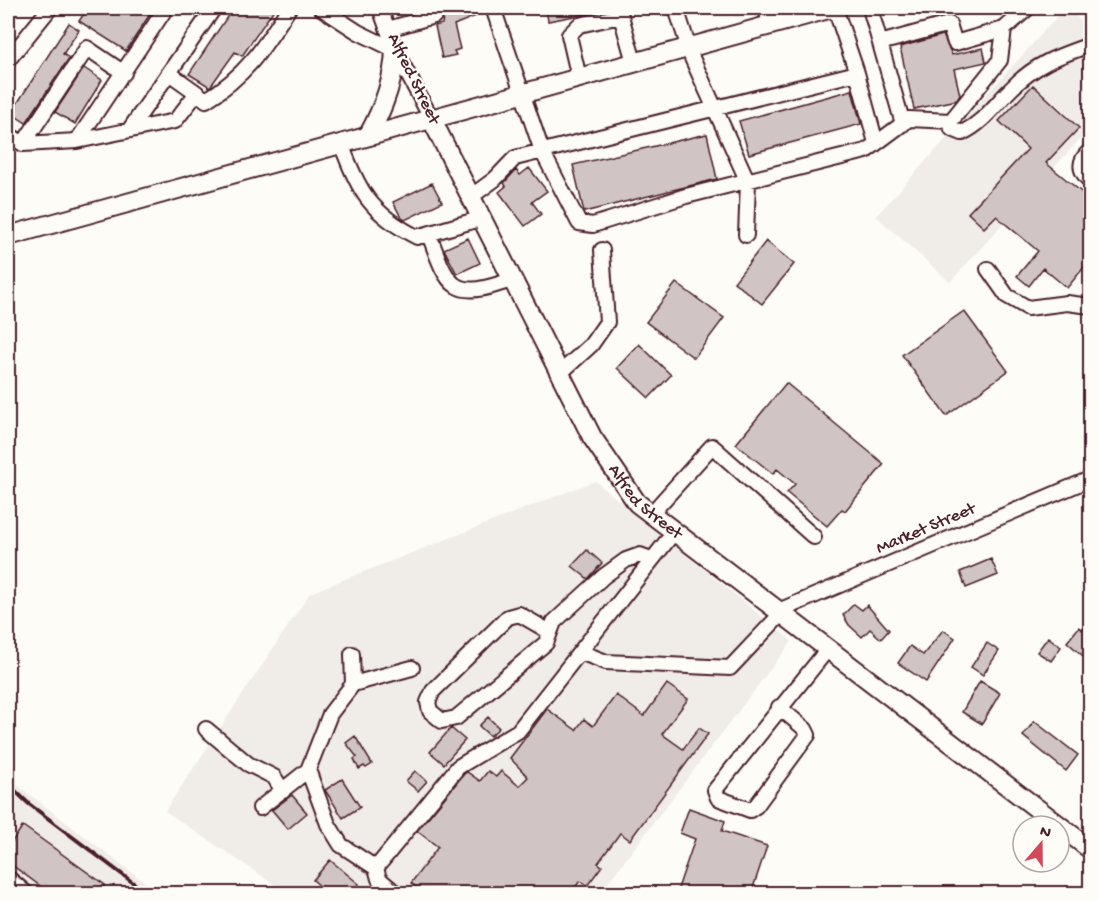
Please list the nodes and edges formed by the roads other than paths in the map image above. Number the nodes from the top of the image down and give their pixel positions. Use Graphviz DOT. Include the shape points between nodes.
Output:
graph roads {
  1 [pos="50,8"];
  2 [pos="166,8"];
  3 [pos="214,8"];
  4 [pos="289,8"];
  5 [pos="321,8"];
  6 [pos="380,8"];
  7 [pos="493,8"];
  8 [pos="676,8"];
  9 [pos="833,8"];
  10 [pos="870,8"];
  11 [pos="1028,8"];
  12 [pos="434,16"];
  13 [pos="768,16"];
  14 [pos="388,29"];
  15 [pos="1004,29"];
  16 [pos="880,43"];
  17 [pos="1090,45"];
  18 [pos="688,47"];
  19 [pos="395,50"];
  20 [pos="8,60"];
  21 [pos="634,62"];
  22 [pos="123,73"];
  23 [pos="169,73"];
  24 [pos="857,73"];
  25 [pos="579,78"];
  26 [pos="197,93"];
  27 [pos="523,94"];
  28 [pos="714,108"];
  29 [pos="431,118"];
  30 [pos="951,121"];
  31 [pos="903,124"];
  32 [pos="130,129"];
  33 [pos="8,134"];
  34 [pos="368,136"];
  35 [pos="77,141"];
  36 [pos="341,143"];
  37 [pos="876,143"];
  38 [pos="23,144"];
  39 [pos="542,151"];
  40 [pos="1090,151"];
  41 [pos="748,182"];
  42 [pos="1090,182"];
  43 [pos="471,195"];
  44 [pos="483,218"];
  45 [pos="429,234"];
  46 [pos="746,235"];
  47 [pos="8,236"];
  48 [pos="602,250"];
  49 [pos="988,269"];
  50 [pos="513,279"];
  51 [pos="1090,306"];
  52 [pos="559,374"];
  53 [pos="1090,479"];
  54 [pos="651,514"];
  55 [pos="674,532"];
  56 [pos="814,537"];
  57 [pos="651,559"];
  58 [pos="778,613"];
  59 [pos="550,632"];
  60 [pos="826,650"];
  61 [pos="580,652"];
  62 [pos="352,654"];
  63 [pos="412,668"];
  64 [pos="354,684"];
  65 [pos="779,707"];
  66 [pos="206,729"];
  67 [pos="308,771"];
  68 [pos="283,790"];
  69 [pos="260,808"];
  70 [pos="1090,849"];
  71 [pos="376,868"];
  72 [pos="8,878"];
  73 [pos="27,894"];
  74 [pos="397,894"];
  1 -- 20 [label="street"];
  2 -- 22 [label="street"];
  3 -- 23 [label="street"];
  4 -- 26 [label="street" via="260,55 231,85 206,100"];
  5 -- 19 [label="street"];
  6 -- 14 [label="street, Alfred Street"];
  7 -- 27 [label="street" via="495,28"];
  8 -- 18 [label="street"];
  9 -- 13 [label="main road"];
  9 -- 24 [label="street"];
  10 -- 16 [label="street"];
  11 -- 15 [label="street"];
  12 -- 14 [label="street"];
  13 -- 18 [label="main road"];
  14 -- 19 [label="street, Alfred Street"];
  15 -- 16 [label="street" via="955,43 949,24"];
  15 -- 30 [label="street" via="1000,60"];
  16 -- 31 [label="street"];
  17 -- 30 [label="street" via="1053,57 1026,75 978,125 962,134 952,129"];
  18 -- 21 [label="main road"];
  18 -- 28 [label="street"];
  19 -- 29 [label="street, Alfred Street"];
  19 -- 34 [label="main road" via="382,110"];
  21 -- 25 [label="main road"];
  21 -- 25 [label="street" via="621,16 579,25 569,35"];
  22 -- 35 [label="street"];
  22 -- 38 [label="street" via="87,48"];
  23 -- 26 [label="street"];
  23 -- 32 [label="street"];
  24 -- 28 [label="street"];
  24 -- 37 [label="street"];
  25 -- 27 [label="main road"];
  26 -- 32 [label="street" via="175,121"];
  27 -- 29 [label="main road"];
  27 -- 39 [label="street"];
  28 -- 39 [label="street"];
  28 -- 41 [label="street"];
  29 -- 34 [label="main road"];
  29 -- 43 [label="main road, Alfred Street"];
  30 -- 31 [label="street" via="909,119"];
  31 -- 37 [label="street"];
  32 -- 35 [label="street"];
  33 -- 38 [label="street"];
  34 -- 36 [label="main road"];
  35 -- 38 [label="street"];
  36 -- 45 [label="street" via="362,194 394,225 417,237"];
  36 -- 47 [label="main road"];
  37 -- 41 [label="street" via="866,151"];
  39 -- 41 [label="street" via="579,223 593,225 686,196"];
  39 -- 43 [label="street" via="515,158 495,179"];
  40 -- 42 [label="street" via="1081,166"];
  41 -- 46 [label="street"];
  43 -- 44 [label="main road, Alfred Street"];
  44 -- 45 [label="street"];
  44 -- 50 [label="main road, Alfred Street"];
  45 -- 50 [label="street" via="440,265 453,286 467,291"];
  48 -- 52 [label="street" via="607,322 591,345"];
  49 -- 51 [label="street" via="1007,296 1028,308 1067,303"];
  50 -- 52 [label="main road, Alfred Street"];
  52 -- 54 [label="main road, Alfred Street" via="592,437 636,503"];
  53 -- 58 [label="street, Market Street"];
  54 -- 55 [label="main road, Alfred Street"];
  54 -- 56 [label="street" via="712,446"];
  55 -- 57 [label="street"];
  55 -- 58 [label="main road, Alfred Street"];
  57 -- 59 [label="street" via="640,555 626,560 554,622"];
  57 -- 61 [label="street"];
  58 -- 60 [label="main road, Alfred Street"];
  58 -- 61 [label="street" via="730,668 606,662"];
  59 -- 59 [label="street" via="546,643 456,718 442,721 430,711 428,702 433,691 508,617 519,614"];
  60 -- 65 [label="street"];
  60 -- 70 [label="main road, Alfred Street"];
  61 -- 71 [label="street" via="518,731 458,767"];
  62 -- 64 [label="street"];
  63 -- 64 [label="street"];
  64 -- 67 [label="street" via="330,714"];
  65 -- 65 [label="street" via="715,790 718,798 750,810 756,806 808,735"];
  66 -- 68 [label="street" via="248,764 274,777"];
  67 -- 68 [label="street"];
  67 -- 71 [label="street" via="340,845"];
  68 -- 69 [label="street"];
  71 -- 74 [label="street" via="379,879"];
  72 -- 73 [label="street"];
}
